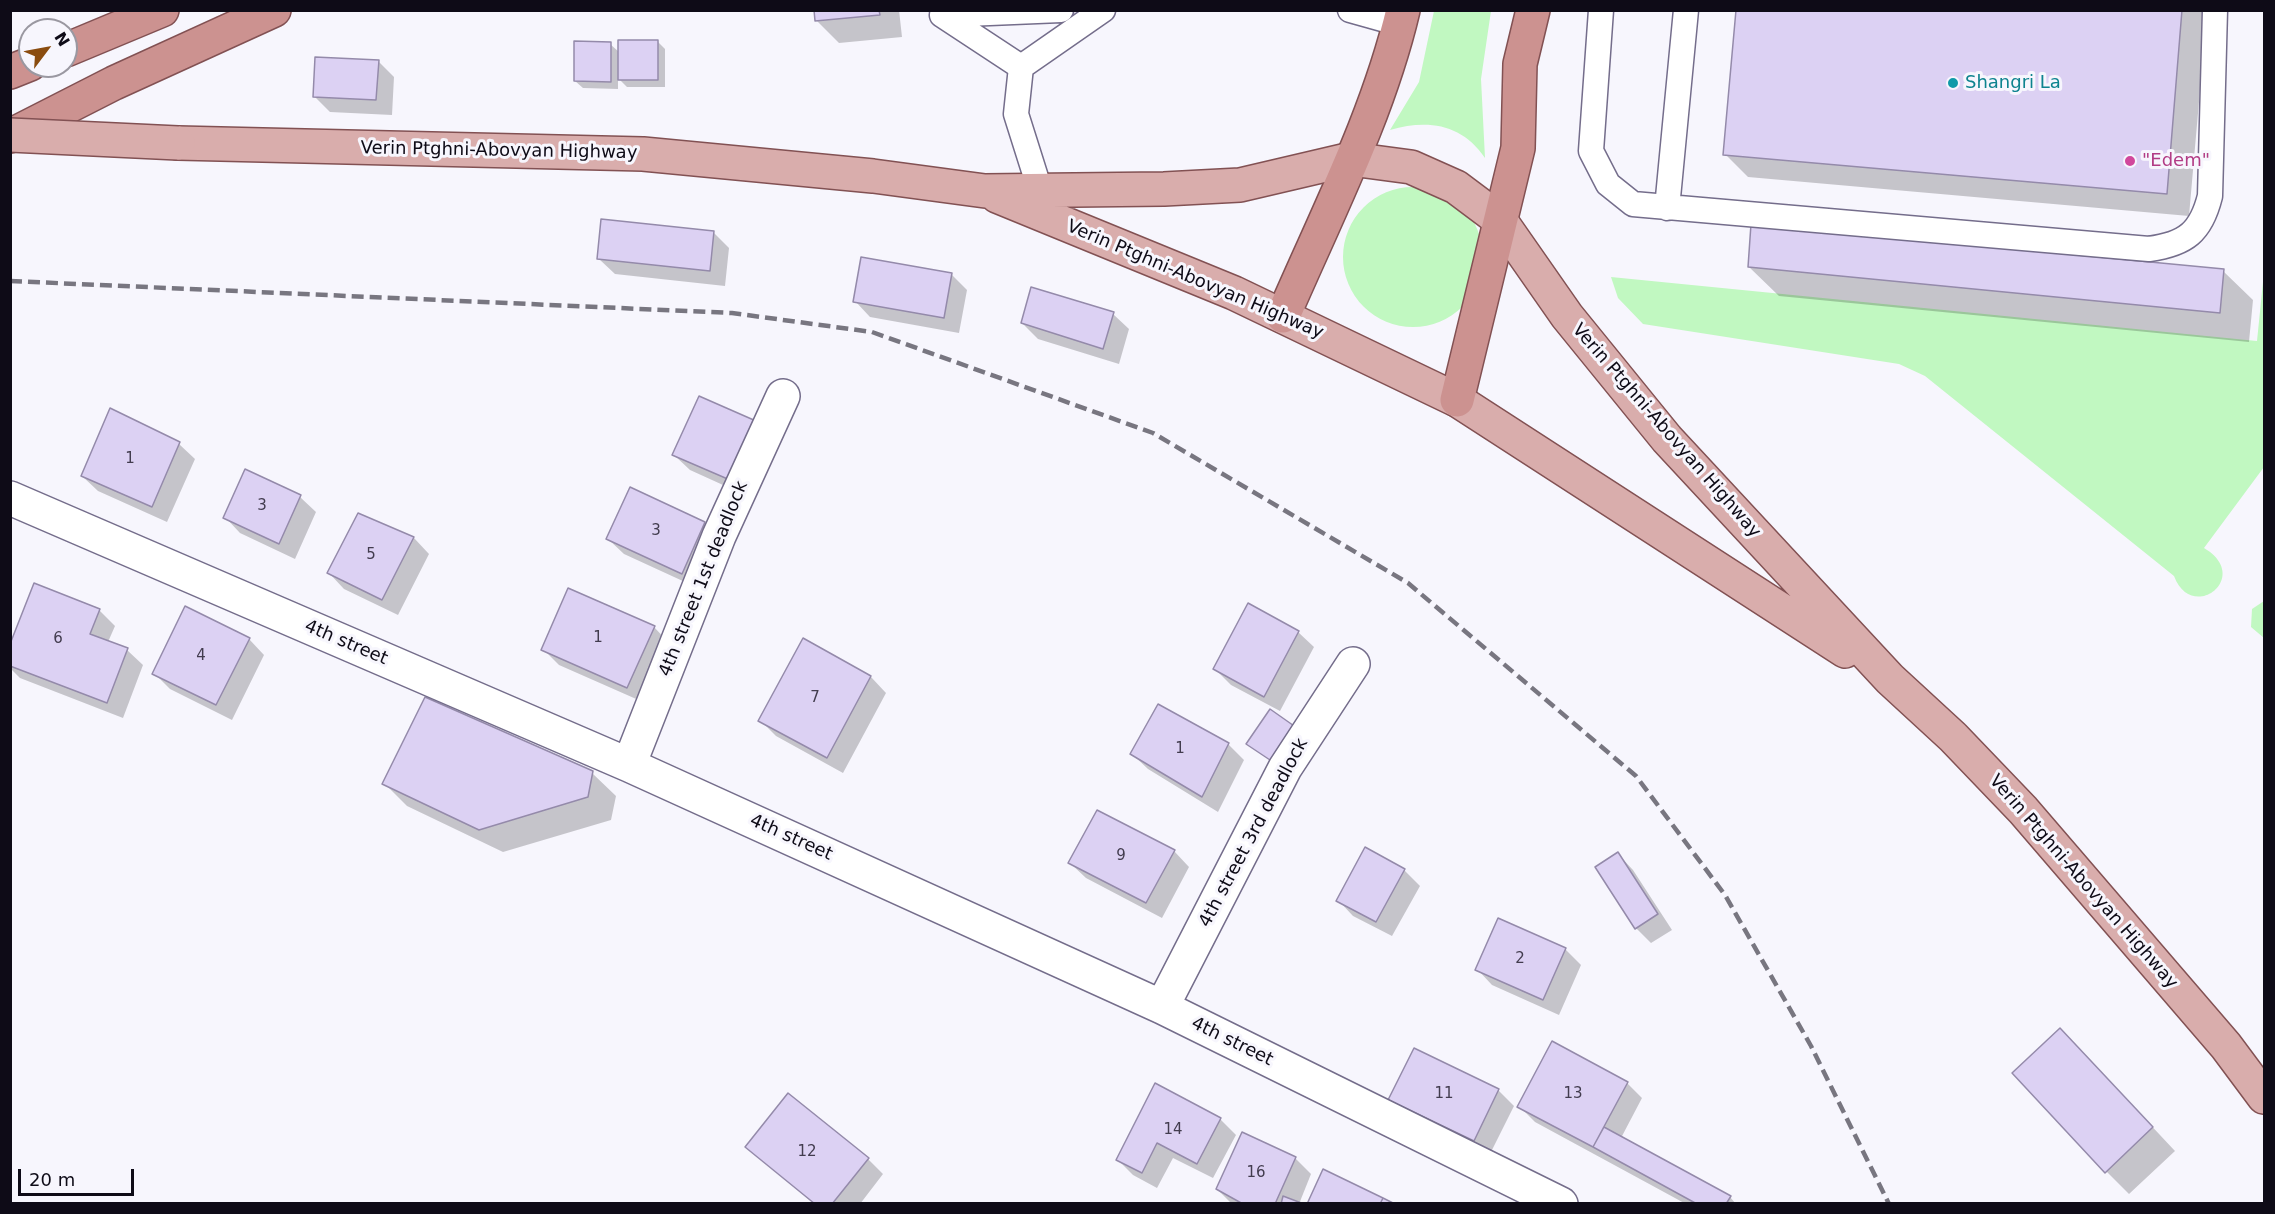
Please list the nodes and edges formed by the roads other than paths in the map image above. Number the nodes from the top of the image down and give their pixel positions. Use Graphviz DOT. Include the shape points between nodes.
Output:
graph roads {
  1 [pos="162,10"];
  2 [pos="274,10"];
  3 [pos="1061,10"];
  4 [pos="1103,10"];
  5 [pos="1350,10"];
  6 [pos="1533,10"];
  7 [pos="1600,10"];
  8 [pos="1686,10"];
  9 [pos="2215,10"];
  10 [pos="1401,17"];
  11 [pos="78,45"];
  12 [pos="1021,67"];
  13 [pos="10,136"];
  14 [pos="1351,159"];
  15 [pos="1040,190"];
  16 [pos="985,191"];
  17 [pos="1667,208"];
  18 [pos="1500,220"];
  19 [pos="1283,316"];
  20 [pos="783,396"];
  21 [pos="1457,400"];
  22 [pos="10,498"];
  23 [pos="1353,664"];
  24 [pos="1890,679"];
  25 [pos="629,765"];
  26 [pos="1162,1007"];
  27 [pos="2265,1097"];
  28 [pos="1561,1203"];
  1 -- 11 [label="highway"];
  2 -- 13 [label="highway" via="114,83"];
  3 -- 12 [label="lane" via="942,15"];
  4 -- 12 [label="lane"];
  5 -- 10 [label="lane"];
  6 -- 18 [label="highway" via="1520,64 1518,148"];
  7 -- 17 [label="lane" via="1591,151 1608,184 1633,204"];
  8 -- 17 [label="lane"];
  9 -- 17 [label="lane" via="2210,196 2198,227 2169,246 2149,249"];
  10 -- 14 [label="highway" via="1393,50"];
  12 -- 15 [label="lane" via="1016,114"];
  13 -- 16 [label="main road, Verin Ptghni-Abovyan Highway, bridge" via="643,154"];
  14 -- 15 [label="main road, Verin Ptghni-Abovyan Highway" via="1240,185"];
  14 -- 18 [label="main road, Verin Ptghni-Abovyan Highway" via="1411,167 1456,187"];
  14 -- 19 [label="highway"];
  15 -- 16 [label="main road, Verin Ptghni-Abovyan Highway"];
  16 -- 19 [label="main road, Verin Ptghni-Abovyan Highway"];
  18 -- 21 [label="highway"];
  18 -- 24 [label="main road, Verin Ptghni-Abovyan Highway" via="1567,316 1667,439"];
  19 -- 21 [label="main road, Verin Ptghni-Abovyan Highway"];
  20 -- 25 [label="street, 4th street 1st deadlock" via="719,536"];
  21 -- 24 [label="main road, Verin Ptghni-Abovyan Highway"];
  22 -- 25 [label="street, 4th street"];
  23 -- 26 [label="street, 4th street 3rd deadlock" via="1285,768"];
  24 -- 27 [label="main road, Verin Ptghni-Abovyan Highway" via="2024,810"];
  25 -- 26 [label="street, 4th street"];
  26 -- 28 [label="street, 4th street"];
}
